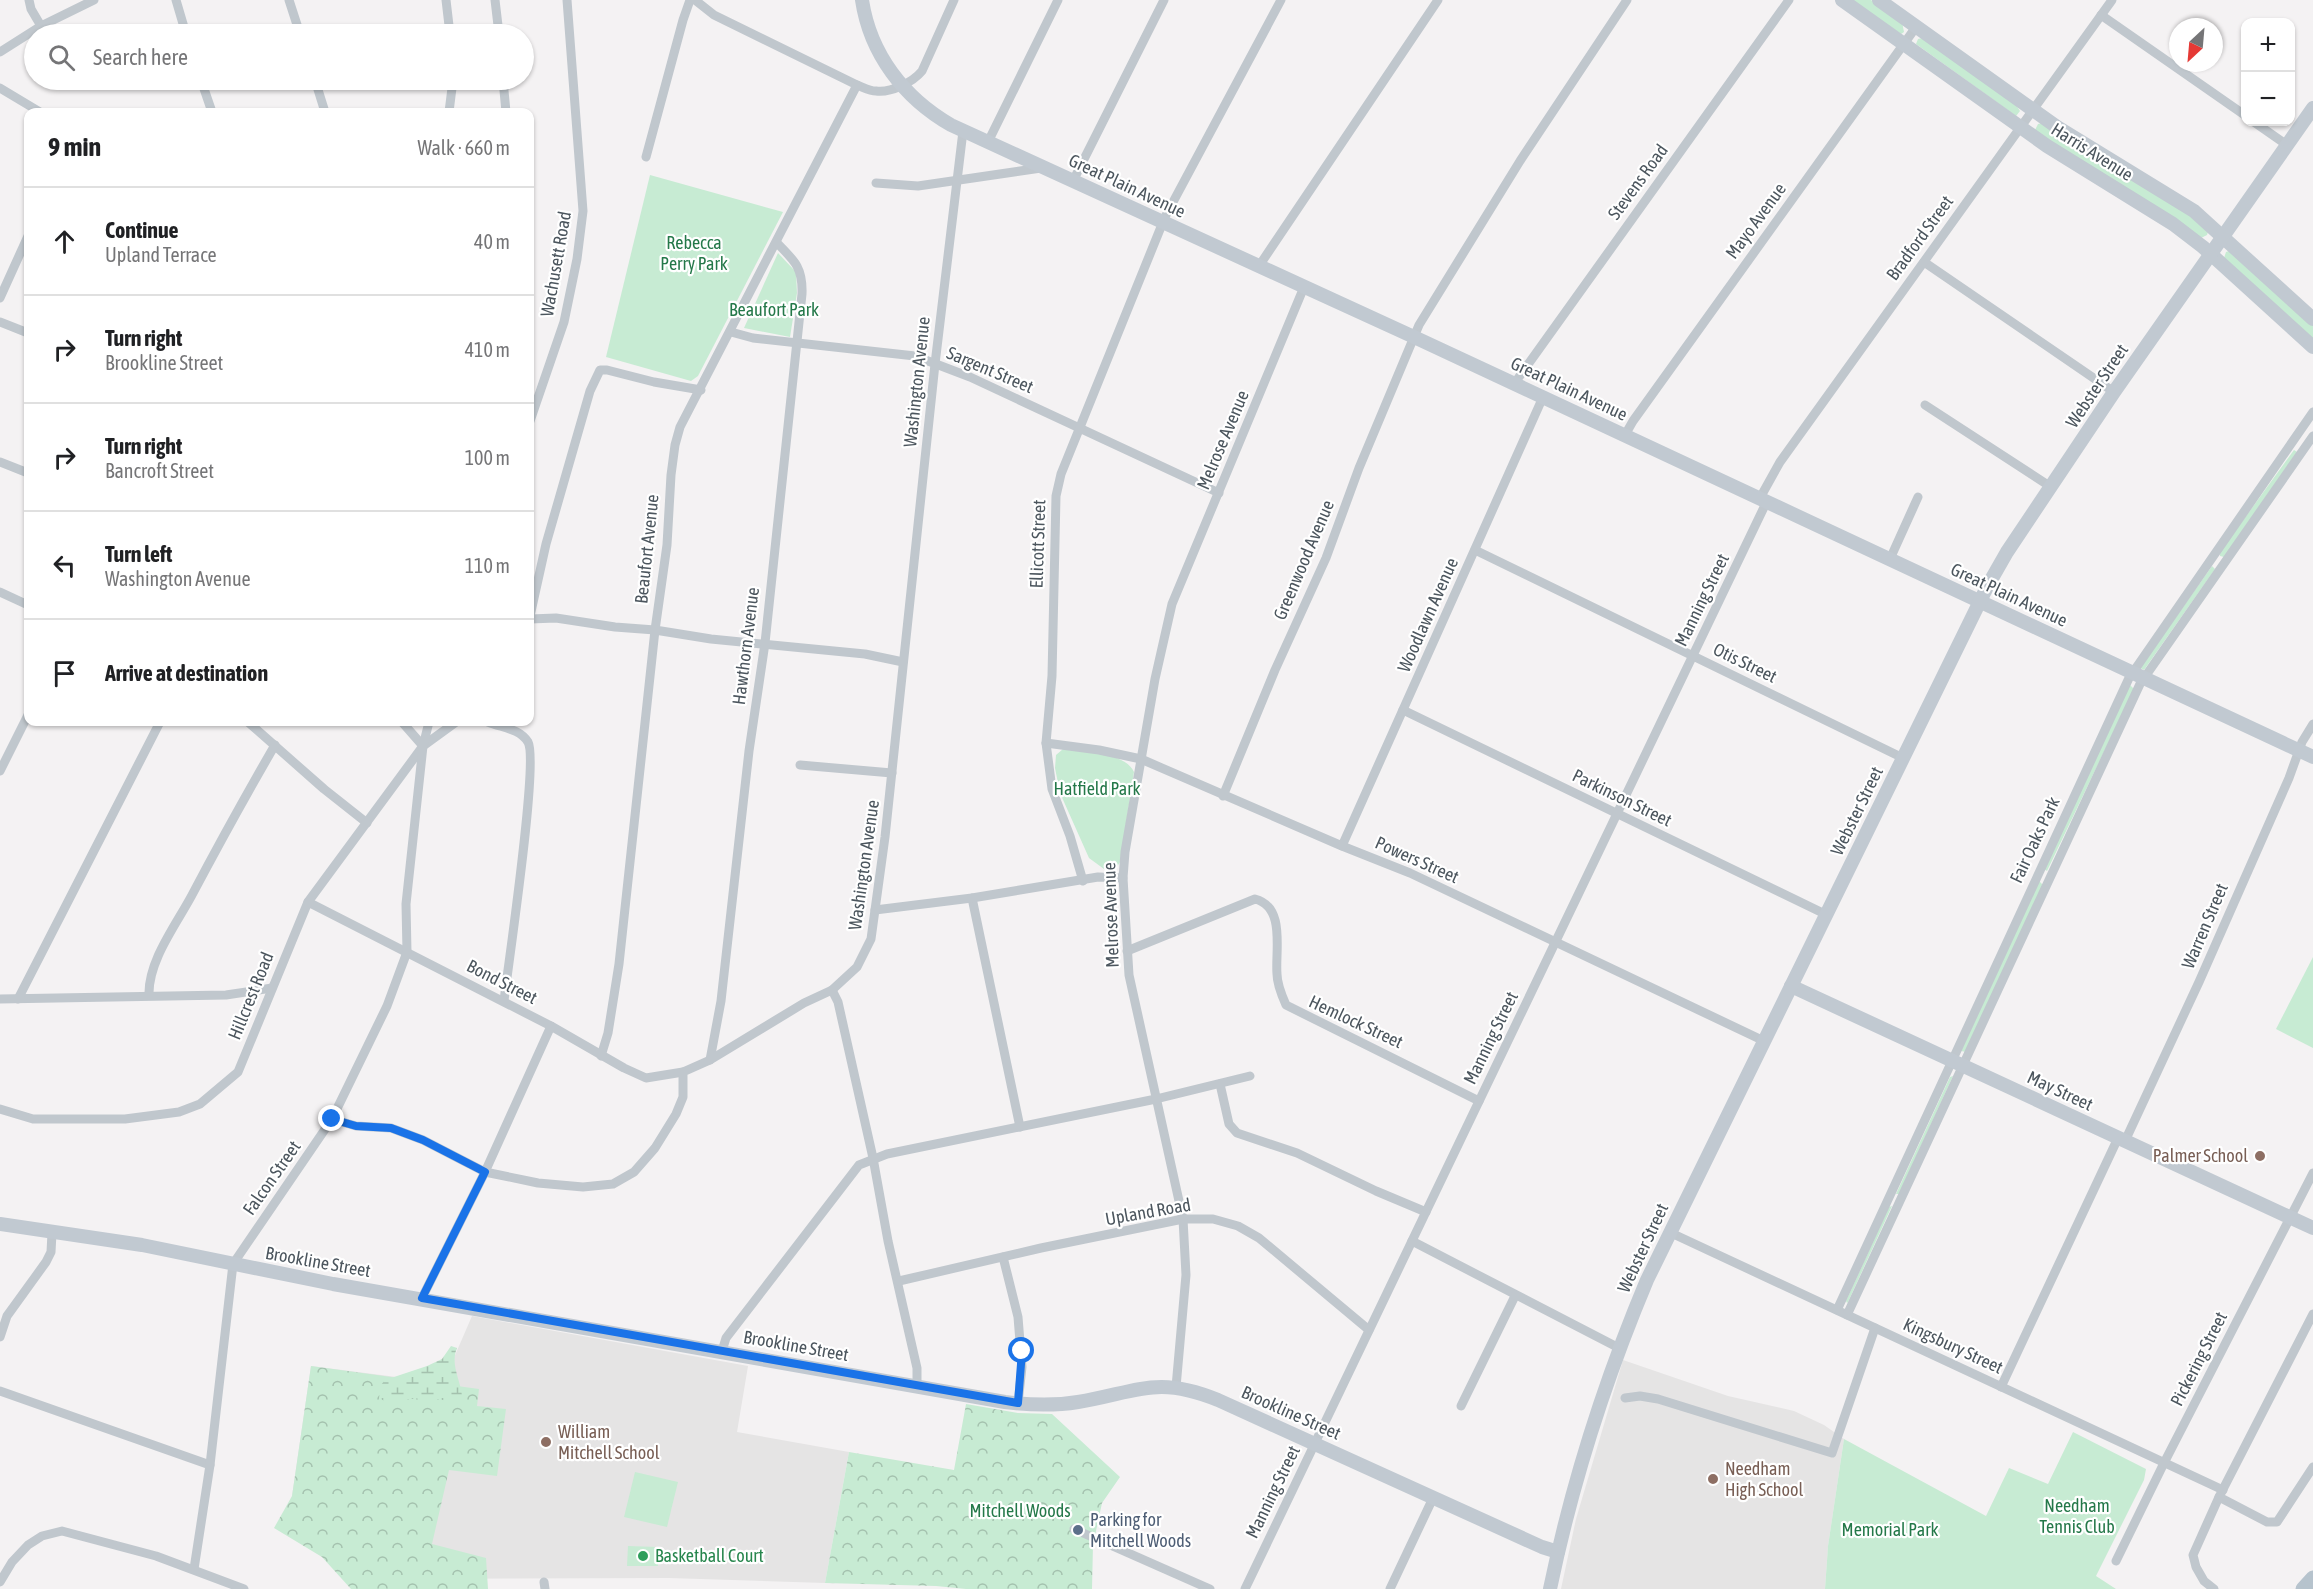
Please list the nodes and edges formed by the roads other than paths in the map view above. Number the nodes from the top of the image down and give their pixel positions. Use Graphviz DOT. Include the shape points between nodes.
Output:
graph roads {
  1 [pos="29,0"];
  2 [pos="94,0"];
  3 [pos="176,0"];
  4 [pos="290,0"];
  5 [pos="447,0"];
  6 [pos="495,0"];
  7 [pos="567,0"];
  8 [pos="692,0"];
  9 [pos="862,0"];
  10 [pos="954,0"];
  11 [pos="1058,0"];
  12 [pos="1164,0"];
  13 [pos="1281,0"];
  14 [pos="1438,0"];
  15 [pos="1628,0"];
  16 [pos="1789,0"];
  17 [pos="1842,0"];
  18 [pos="1879,0"];
  19 [pos="2112,0"];
  20 [pos="2101,15"];
  21 [pos="40,24"];
  22 [pos="45,24"];
  23 [pos="183,24"];
  24 [pos="297,24"];
  25 [pos="449,24"];
  26 [pos="498,24"];
  27 [pos="1916,27"];
  28 [pos="24,37"];
  29 [pos="1904,44"];
  30 [pos="0,52"];
  31 [pos="857,85"];
  32 [pos="901,85"];
  33 [pos="0,88"];
  34 [pos="204,90"];
  35 [pos="318,90"];
  36 [pos="452,90"];
  37 [pos="504,90"];
  38 [pos="33,108"];
  39 [pos="211,108"];
  40 [pos="324,108"];
  41 [pos="450,108"];
  42 [pos="506,108"];
  43 [pos="2313,108"];
  44 [pos="2032,110"];
  45 [pos="2241,113"];
  46 [pos="2260,126"];
  47 [pos="2020,127"];
  48 [pos="963,131"];
  49 [pos="988,142"];
  50 [pos="2287,145"];
  51 [pos="646,157"];
  52 [pos="1043,168"];
  53 [pos="958,179"];
  54 [pos="1073,181"];
  55 [pos="876,183"];
  56 [pos="1163,222"];
  57 [pos="2223,236"];
  58 [pos="777,243"];
  59 [pos="24,245"];
  60 [pos="2211,254"];
  61 [pos="1924,262"];
  62 [pos="1259,266"];
  63 [pos="1304,287"];
  64 [pos="0,298"];
  65 [pos="2313,319"];
  66 [pos="0,322"];
  67 [pos="24,331"];
  68 [pos="731,332"];
  69 [pos="1414,337"];
  70 [pos="796,343"];
  71 [pos="2313,348"];
  72 [pos="935,364"];
  73 [pos="1514,384"];
  74 [pos="701,390"];
  75 [pos="2114,392"];
  76 [pos="1543,397"];
  77 [pos="1925,405"];
  78 [pos="534,409"];
  79 [pos="2313,412"];
  80 [pos="1080,428"];
  81 [pos="1625,435"];
  82 [pos="2313,436"];
  83 [pos="2295,441"];
  84 [pos="2305,448"];
  85 [pos="0,462"];
  86 [pos="24,471"];
  87 [pos="2051,487"];
  88 [pos="1219,493"];
  89 [pos="1918,497"];
  90 [pos="1763,500"];
  91 [pos="1475,550"];
  92 [pos="2212,558"];
  93 [pos="1890,559"];
  94 [pos="2223,565"];
  95 [pos="0,592"];
  96 [pos="534,599"];
  97 [pos="1980,601"];
  98 [pos="24,603"];
  99 [pos="534,617"];
  100 [pos="655,630"];
  101 [pos="765,643"];
  102 [pos="1693,656"];
  103 [pos="903,662"];
  104 [pos="2138,675"];
  105 [pos="1403,710"];
  106 [pos="24,723"];
  107 [pos="2313,724"];
  108 [pos="158,726"];
  109 [pos="253,726"];
  110 [pos="406,726"];
  111 [pos="428,726"];
  112 [pos="450,726"];
  113 [pos="499,726"];
  114 [pos="1046,742"];
  115 [pos="275,745"];
  116 [pos="423,746"];
  117 [pos="2299,751"];
  118 [pos="2313,757"];
  119 [pos="1903,758"];
  120 [pos="1141,759"];
  121 [pos="800,765"];
  122 [pos="0,771"];
  123 [pos="892,773"];
  124 [pos="1223,796"];
  125 [pos="1617,814"];
  126 [pos="367,823"];
  127 [pos="1342,846"];
  128 [pos="2038,874"];
  129 [pos="1123,879"];
  130 [pos="2050,879"];
  131 [pos="1083,881"];
  132 [pos="972,898"];
  133 [pos="308,902"];
  134 [pos="875,910"];
  135 [pos="1827,915"];
  136 [pos="1555,943"];
  137 [pos="1127,951"];
  138 [pos="407,952"];
  139 [pos="1791,986"];
  140 [pos="272,988"];
  141 [pos="832,990"];
  142 [pos="149,995"];
  143 [pos="0,999"];
  144 [pos="18,999"];
  145 [pos="504,1001"];
  146 [pos="551,1026"];
  147 [pos="1764,1041"];
  148 [pos="601,1056"];
  149 [pos="710,1060"];
  150 [pos="1958,1063"];
  151 [pos="683,1072"];
  152 [pos="1250,1076"];
  153 [pos="1220,1083"];
  154 [pos="1156,1099"];
  155 [pos="1479,1101"];
  156 [pos="0,1109"];
  157 [pos="332,1119"];
  158 [pos="1020,1127"];
  159 [pos="2121,1139"];
  160 [pos="873,1158"];
  161 [pos="485,1172"];
  162 [pos="2313,1173"];
  163 [pos="1889,1198"];
  164 [pos="1899,1203"];
  165 [pos="1426,1212"];
  166 [pos="2290,1218"];
  167 [pos="1183,1219"];
  168 [pos="0,1224"];
  169 [pos="2313,1228"];
  170 [pos="1670,1232"];
  171 [pos="52,1233"];
  172 [pos="1412,1241"];
  173 [pos="1003,1257"];
  174 [pos="233,1264"];
  175 [pos="899,1281"];
  176 [pos="1515,1296"];
  177 [pos="422,1298"];
  178 [pos="1837,1310"];
  179 [pos="2313,1314"];
  180 [pos="1846,1315"];
  181 [pos="1875,1328"];
  182 [pos="1370,1330"];
  183 [pos="0,1337"];
  184 [pos="1619,1348"];
  185 [pos="722,1351"];
  186 [pos="917,1386"];
  187 [pos="1176,1387"];
  188 [pos="2001,1387"];
  189 [pos="0,1391"];
  190 [pos="1625,1398"];
  191 [pos="1018,1403"];
  192 [pos="1461,1406"];
  193 [pos="1315,1443"];
  194 [pos="2164,1463"];
  195 [pos="210,1465"];
  196 [pos="2313,1467"];
  197 [pos="2221,1494"];
  198 [pos="1433,1498"];
  199 [pos="1074,1529"];
  200 [pos="1558,1552"];
  201 [pos="2116,1561"];
  202 [pos="194,1569"];
  203 [pos="2313,1578"];
  204 [pos="0,1582"];
  205 [pos="244,1589"];
  206 [pos="1210,1589"];
  207 [pos="1245,1589"];
  208 [pos="1390,1589"];
  209 [pos="1551,1589"];
  210 [pos="2214,1589"];
  211 [pos="2303,1589"];
  1 -- 21 [label="street"];
  2 -- 22 [label="street"];
  3 -- 23 [label="street"];
  4 -- 24 [label="street"];
  5 -- 25 [label="street"];
  6 -- 26 [label="street"];
  7 -- 78 [label="street, Wachusett Road" via="583,211 564,322"];
  8 -- 31 [label="street" via="714,15"];
  8 -- 51 [label="street" via="677,40"];
  9 -- 32 [label="street, Great Plain Avenue" via="877,49"];
  10 -- 32 [label="street" via="922,71"];
  11 -- 49 [label="street"];
  12 -- 54 [label="street"];
  13 -- 56 [label="street, Ellicott Street"];
  14 -- 62 [label="street"];
  15 -- 69 [label="street, Greenwood Avenue" via="1520,161"];
  16 -- 73 [label="street, Stevens Road"];
  17 -- 29 [label="street, Harris Avenue"];
  18 -- 27 [label="street, Harris Avenue"];
  19 -- 20 [label="street, Bradford Street"];
  20 -- 44 [label="street, Bradford Street"];
  20 -- 45 [label="street"];
  27 -- 29 [label="street, Mayo Avenue"];
  27 -- 44 [label="street, Harris Avenue"];
  28 -- 30 [label="street"];
  29 -- 47 [label="street, Harris Avenue"];
  29 -- 81 [label="street, Mayo Avenue"];
  31 -- 32 [label="street" via="880,92"];
  31 -- 58 [label="street, Beaufort Avenue"];
  32 -- 48 [label="street, Great Plain Avenue" via="932,113"];
  33 -- 38 [label="street"];
  34 -- 39 [label="street"];
  35 -- 40 [label="street"];
  36 -- 41 [label="street"];
  37 -- 42 [label="street"];
  43 -- 50 [label="street, Webster Street"];
  44 -- 47 [label="street, Bradford Street"];
  44 -- 57 [label="street, Harris Avenue" via="2186,205"];
  46 -- 50 [label="street"];
  47 -- 60 [label="street, Harris Avenue" via="2164,218"];
  47 -- 61 [label="street, Bradford Street"];
  48 -- 49 [label="street, Great Plain Avenue"];
  48 -- 53 [label="street, Washington Avenue"];
  49 -- 52 [label="street, Great Plain Avenue"];
  50 -- 57 [label="street, Webster Street"];
  52 -- 53 [label="street"];
  52 -- 54 [label="street, Great Plain Avenue"];
  53 -- 55 [label="street" via="918,186"];
  53 -- 72 [label="street, Washington Avenue"];
  54 -- 56 [label="street, Great Plain Avenue"];
  56 -- 62 [label="street, Great Plain Avenue"];
  56 -- 80 [label="street, Ellicott Street"];
  57 -- 60 [label="street, Webster Street"];
  57 -- 65 [label="street, Harris Avenue"];
  58 -- 68 [label="street, Beaufort Avenue"];
  58 -- 70 [label="street, Hawthorn Avenue" via="794,260 802,280"];
  59 -- 64 [label="street"];
  60 -- 71 [label="street, Harris Avenue"];
  60 -- 75 [label="street, Webster Street"];
  61 -- 75 [label="street"];
  61 -- 90 [label="street, Bradford Street" via="1780,462"];
  62 -- 63 [label="street, Great Plain Avenue"];
  63 -- 69 [label="street, Great Plain Avenue"];
  63 -- 88 [label="street, Melrose Avenue"];
  66 -- 67 [label="street"];
  68 -- 70 [label="street, Sargent Street"];
  68 -- 74 [label="street, Beaufort Avenue"];
  69 -- 73 [label="street, Great Plain Avenue"];
  69 -- 124 [label="street, Greenwood Avenue" via="1326,558"];
  70 -- 72 [label="street, Sargent Street" via="915,356"];
  70 -- 101 [label="street, Hawthorn Avenue"];
  72 -- 80 [label="street, Sargent Street"];
  72 -- 103 [label="street, Washington Avenue"];
  73 -- 76 [label="street, Great Plain Avenue"];
  74 -- 96 [label="street" via="600,370 590,391"];
  74 -- 100 [label="street, Beaufort Avenue" via="680,427 675,445"];
  75 -- 87 [label="street, Webster Street"];
  76 -- 81 [label="street, Great Plain Avenue"];
  76 -- 91 [label="street, Woodlawn Avenue"];
  77 -- 87 [label="street"];
  79 -- 83 [label="street, Fair Oaks Park"];
  80 -- 88 [label="street, Sargent Street"];
  80 -- 114 [label="street, Ellicott Street" via="1056,496 1052,676"];
  81 -- 90 [label="street, Great Plain Avenue"];
  82 -- 84 [label="street, Fair Oaks Park"];
  83 -- 84 [label="street"];
  83 -- 92 [label="street, Fair Oaks Park"];
  84 -- 94 [label="street, Fair Oaks Park"];
  85 -- 86 [label="street"];
  87 -- 97 [label="street, Webster Street"];
  88 -- 120 [label="street, Melrose Avenue" via="1172,603"];
  89 -- 93 [label="street"];
  90 -- 93 [label="street, Great Plain Avenue"];
  90 -- 102 [label="street, Manning Street"];
  91 -- 102 [label="street, Otis Street"];
  91 -- 105 [label="street, Woodlawn Avenue"];
  92 -- 94 [label="street"];
  92 -- 104 [label="street, Fair Oaks Park"];
  93 -- 97 [label="street, Great Plain Avenue"];
  94 -- 104 [label="street, Fair Oaks Park"];
  95 -- 98 [label="street"];
  97 -- 104 [label="street, Great Plain Avenue"];
  97 -- 119 [label="street, Webster Street"];
  99 -- 100 [label="street"];
  100 -- 101 [label="street"];
  100 -- 148 [label="street, Beaufort Avenue" via="619,964"];
  101 -- 103 [label="street"];
  101 -- 149 [label="street, Hawthorn Avenue" via="721,1001"];
  102 -- 119 [label="street, Otis Street"];
  102 -- 125 [label="street, Manning Street"];
  103 -- 123 [label="street, Washington Avenue"];
  104 -- 117 [label="street, Great Plain Avenue"];
  104 -- 128 [label="street, Fair Oaks Park"];
  104 -- 130 [label="street, Fair Oaks Park"];
  105 -- 125 [label="street, Parkinson Street"];
  105 -- 127 [label="street, Woodlawn Avenue"];
  106 -- 122 [label="street"];
  107 -- 117 [label="street, Warren Street"];
  108 -- 144 [label="street"];
  109 -- 115 [label="street"];
  110 -- 116 [label="street"];
  111 -- 116 [label="street, Hillcrest Road"];
  112 -- 116 [label="street"];
  113 -- 145 [label="street" via="521,734 529,743 532,758"];
  114 -- 120 [label="street, Powers Street"];
  114 -- 131 [label="street, Ellicott Street" via="1052,789"];
  115 -- 126 [label="street"];
  115 -- 142 [label="street" via="159,955 148,982"];
  116 -- 126 [label="street, Hillcrest Road"];
  116 -- 138 [label="street, Falcon Street" via="406,904"];
  117 -- 118 [label="street, Great Plain Avenue"];
  117 -- 159 [label="street, Warren Street" via="2199,982"];
  119 -- 135 [label="street, Webster Street"];
  120 -- 124 [label="street, Powers Street"];
  120 -- 129 [label="street, Melrose Avenue"];
  121 -- 123 [label="street"];
  123 -- 134 [label="street, Washington Avenue"];
  124 -- 127 [label="street, Powers Street"];
  125 -- 135 [label="street, Parkinson Street"];
  125 -- 136 [label="street, Manning Street"];
  126 -- 133 [label="street, Hillcrest Road"];
  127 -- 136 [label="street, Powers Street" via="1410,873"];
  128 -- 130 [label="street"];
  128 -- 150 [label="street, Fair Oaks Park"];
  129 -- 131 [label="street" via="1098,877"];
  129 -- 137 [label="street, Melrose Avenue"];
  130 -- 150 [label="street, Fair Oaks Park"];
  131 -- 132 [label="street"];
  132 -- 134 [label="street"];
  132 -- 158 [label="street"];
  133 -- 138 [label="street, Bond Street"];
  133 -- 140 [label="street, Hillcrest Road"];
  134 -- 141 [label="street, Washington Avenue" via="870,939 857,967"];
  135 -- 139 [label="street, Webster Street"];
  136 -- 147 [label="street, Powers Street"];
  136 -- 155 [label="street, Manning Street"];
  137 -- 154 [label="street, Melrose Avenue"];
  137 -- 155 [label="street, Hemlock Street" via="1255,899 1264,901 1272,913 1278,938 1276,975 1286,1005"];
  138 -- 145 [label="street, Bond Street"];
  138 -- 157 [label="street, Falcon Street" via="387,1006"];
  139 -- 147 [label="street, Webster Street"];
  139 -- 150 [label="street, May Street"];
  140 -- 142 [label="street" via="226,995"];
  140 -- 156 [label="street, Hillcrest Road" via="238,1071 200,1104 179,1112 125,1119 33,1119"];
  141 -- 149 [label="street, Washington Avenue"];
  141 -- 160 [label="street"];
  142 -- 144 [label="street"];
  143 -- 144 [label="street"];
  145 -- 146 [label="street, Bond Street"];
  146 -- 148 [label="street, Bond Street"];
  146 -- 161 [label="street"];
  147 -- 170 [label="street, Webster Street"];
  148 -- 151 [label="street, Bond Street" via="646,1078"];
  149 -- 151 [label="street, Washington Avenue"];
  150 -- 159 [label="street, May Street"];
  150 -- 163 [label="street, Fair Oaks Park"];
  150 -- 164 [label="street, Fair Oaks Park"];
  151 -- 161 [label="street" via="682,1097 676,1114 655,1148 634,1172 613,1184 549,1184"];
  152 -- 153 [label="street"];
  153 -- 154 [label="street"];
  153 -- 165 [label="street" via="1229,1124 1237,1133 1297,1153"];
  154 -- 158 [label="street"];
  154 -- 167 [label="street, Melrose Avenue"];
  155 -- 165 [label="street, Manning Street"];
  157 -- 161 [label="street" via="356,1126 391,1128"];
  157 -- 174 [label="street, Falcon Street"];
  158 -- 160 [label="street"];
  159 -- 166 [label="street, May Street"];
  159 -- 188 [label="street, Warren Street"];
  160 -- 175 [label="street"];
  160 -- 185 [label="street" via="859,1165 726,1338"];
  161 -- 177 [label="street"];
  162 -- 166 [label="street, Pickering Street"];
  163 -- 164 [label="street"];
  163 -- 178 [label="street, Fair Oaks Park"];
  164 -- 180 [label="street, Fair Oaks Park"];
  165 -- 172 [label="street, Manning Street"];
  166 -- 169 [label="street, May Street"];
  166 -- 194 [label="street, Pickering Street"];
  167 -- 173 [label="street, Upland Road"];
  167 -- 182 [label="street, Upland Road" via="1213,1219 1238,1226 1259,1238"];
  167 -- 187 [label="street, Melrose Avenue" via="1186,1275"];
  168 -- 171 [label="street, Brookline Street"];
  170 -- 178 [label="street, Kingsbury Street"];
  170 -- 184 [label="street, Webster Street"];
  171 -- 174 [label="street, Brookline Street" via="142,1245"];
  171 -- 183 [label="street" via="51,1252 7,1316"];
  172 -- 176 [label="street"];
  172 -- 182 [label="street, Manning Street"];
  173 -- 175 [label="street, Upland Road"];
  173 -- 191 [label="street" via="1018,1317 1022,1366"];
  174 -- 177 [label="street, Brookline Street"];
  174 -- 195 [label="street, Falcon Street"];
  175 -- 186 [label="street"];
  176 -- 184 [label="street"];
  176 -- 192 [label="street"];
  177 -- 185 [label="street, Brookline Street"];
  178 -- 180 [label="street, Kingsbury Street"];
  179 -- 197 [label="street"];
  180 -- 181 [label="street, Kingsbury Street"];
  181 -- 188 [label="street, Kingsbury Street"];
  181 -- 190 [label="street" via="1832,1453 1658,1399"];
  182 -- 193 [label="street, Manning Street"];
  184 -- 200 [label="street, Webster Street"];
  185 -- 186 [label="street, Brookline Street"];
  186 -- 191 [label="street, Brookline Street"];
  187 -- 191 [label="street, Brookline Street" via="1139,1388 1065,1404"];
  187 -- 193 [label="street, Brookline Street" via="1218,1400"];
  188 -- 194 [label="street, Kingsbury Street"];
  189 -- 195 [label="street"];
  193 -- 198 [label="street, Brookline Street"];
  193 -- 207 [label="street, Manning Street"];
  194 -- 197 [label="street, Kingsbury Street"];
  194 -- 201 [label="street, Pickering Street"];
  195 -- 202 [label="street, Falcon Street"];
  196 -- 197 [label="street, Kingsbury Street" via="2277,1522 2267,1522"];
  197 -- 210 [label="street" via="2193,1555 2204,1581"];
  198 -- 200 [label="street, Brookline Street"];
  198 -- 208 [label="street"];
  199 -- 206 [label="street"];
  200 -- 209 [label="street, Webster Street"];
  202 -- 204 [label="street" via="62,1531 28,1545"];
  202 -- 205 [label="street"];
  203 -- 211 [label="main road"];
}
